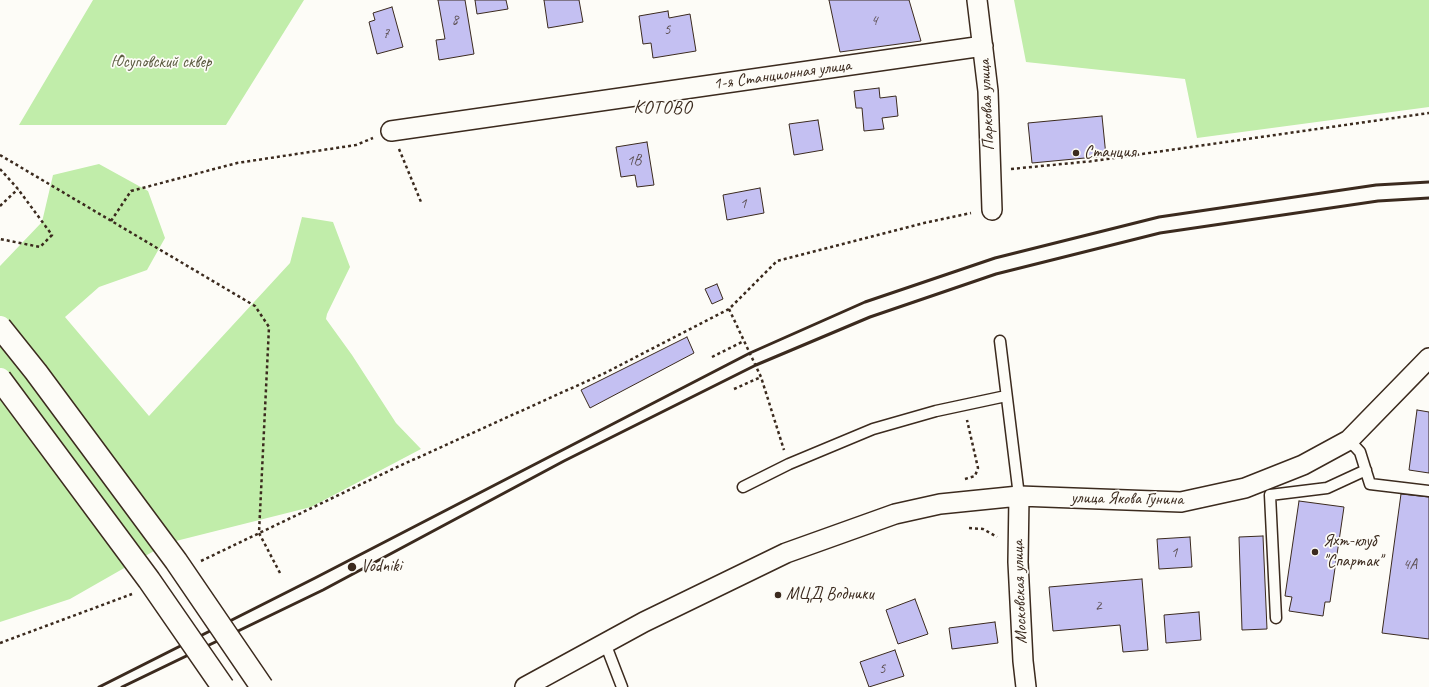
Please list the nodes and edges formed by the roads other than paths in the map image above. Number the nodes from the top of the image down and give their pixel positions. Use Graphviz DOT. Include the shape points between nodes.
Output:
graph roads {
  1 [pos="976,0"];
  2 [pos="983,46"];
  3 [pos="391,131"];
  4 [pos="992,210"];
  5 [pos="0,327"];
  6 [pos="1000,341"];
  7 [pos="1429,358"];
  8 [pos="0,379"];
  9 [pos="1006,396"];
  10 [pos="1349,440"];
  11 [pos="1366,470"];
  12 [pos="743,487"];
  13 [pos="1429,491"];
  14 [pos="1019,496"];
  15 [pos="1276,618"];
  16 [pos="605,643"];
  17 [pos="224,687"];
  18 [pos="262,687"];
  19 [pos="525,687"];
  20 [pos="622,687"];
  21 [pos="1026,687"];
  1 -- 2 [label="street, Парковая улица"];
  2 -- 3 [label="street, 1-я Станционная улица"];
  2 -- 4 [label="street, Парковая улица" via="988,91"];
  5 -- 18 [label="main road, bridge" via="176,561"];
  6 -- 9 [label="lane"];
  7 -- 10 [label="street, улица Якова Гунина"];
  8 -- 17 [label="main road, bridge" via="145,573"];
  9 -- 12 [label="lane" via="936,411 873,429 789,464"];
  9 -- 14 [label="lane"];
  10 -- 11 [label="lane" via="1360,452"];
  10 -- 14 [label="street, улица Якова Гунина" via="1303,465 1245,488 1182,502"];
  11 -- 13 [label="lane" via="1370,484"];
  11 -- 15 [label="lane" via="1327,488 1270,495"];
  14 -- 16 [label="street, улица Якова Гунина" via="940,504 895,514 843,532 786,553"];
  14 -- 21 [label="street, Московская улица" via="1018,562"];
  16 -- 19 [label="street, улица Якова Гунина"];
  16 -- 20 [label="lane"];
}
